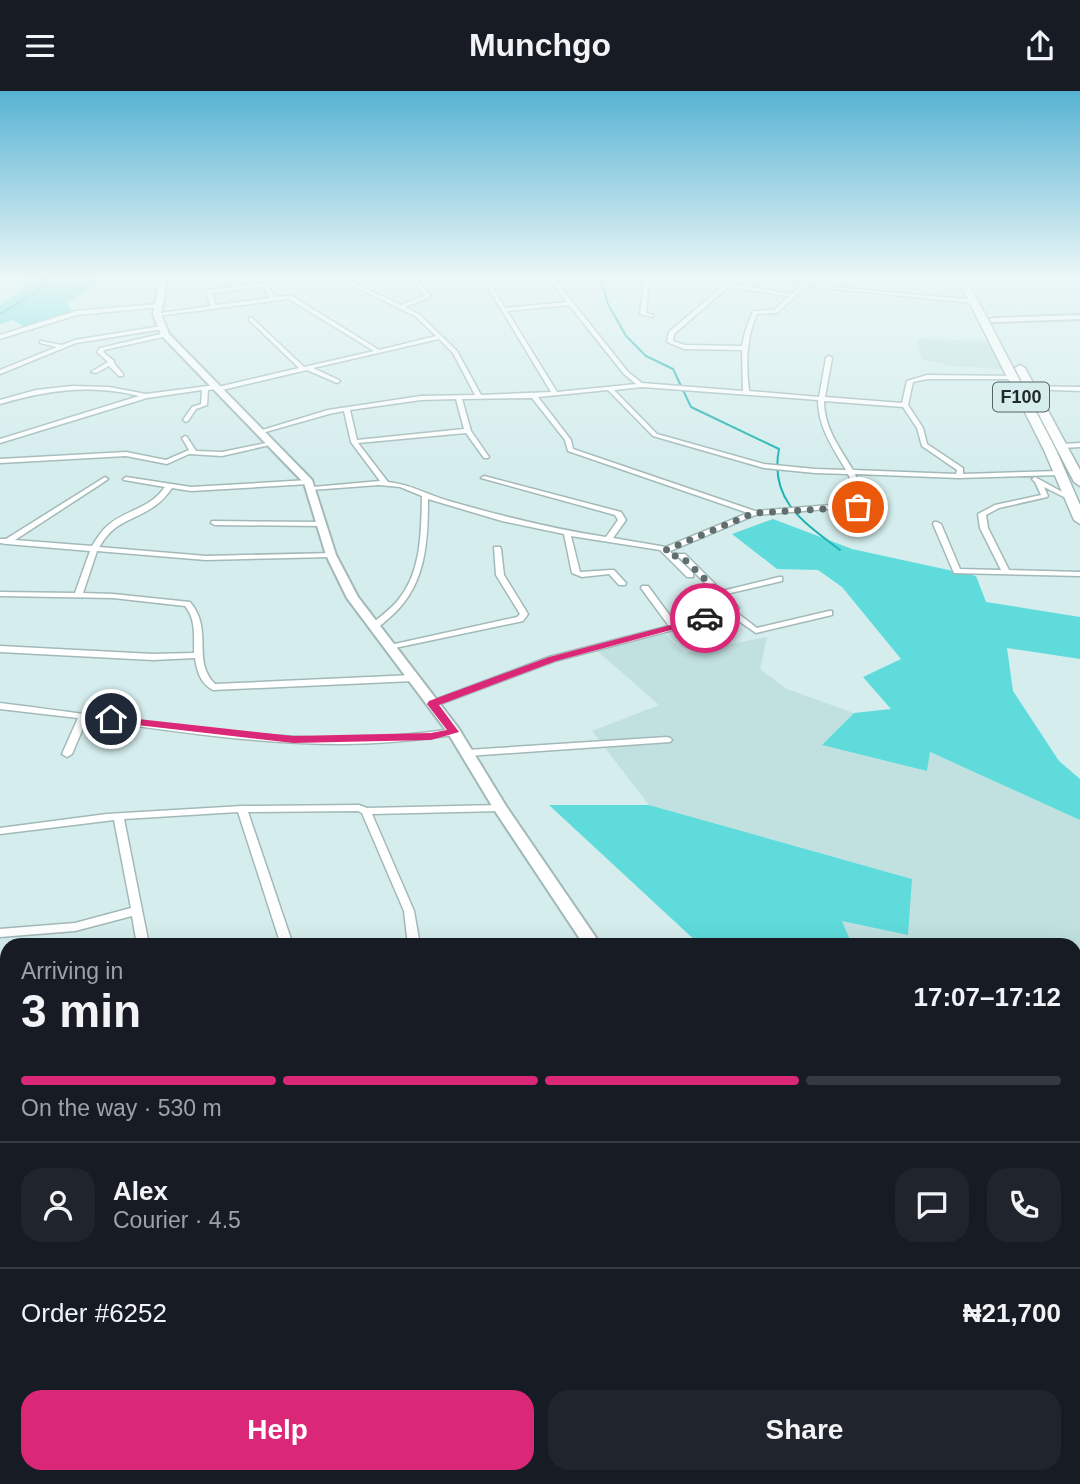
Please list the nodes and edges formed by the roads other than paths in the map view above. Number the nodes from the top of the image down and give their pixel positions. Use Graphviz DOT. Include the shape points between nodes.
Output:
graph roads {
  1 [pos="84,341"];
  2 [pos="131,341"];
  3 [pos="171,341"];
  4 [pos="275,341"];
  5 [pos="363,341"];
  6 [pos="421,341"];
  7 [pos="444,341"];
  8 [pos="522,341"];
  9 [pos="600,341"];
  10 [pos="670,341"];
  11 [pos="743,341"];
  12 [pos="994,341"];
  13 [pos="1005,341"];
  14 [pos="42,342"];
  15 [pos="62,347"];
  16 [pos="742,348"];
  17 [pos="377,350"];
  18 [pos="829,358"];
  19 [pos="111,364"];
  20 [pos="909,367"];
  21 [pos="305,368"];
  22 [pos="0,372"];
  23 [pos="94,372"];
  24 [pos="121,375"];
  25 [pos="1013,377"];
  26 [pos="910,380"];
  27 [pos="337,381"];
  28 [pos="642,385"];
  29 [pos="213,388"];
  30 [pos="609,388"];
  31 [pos="1080,389"];
  32 [pos="554,392"];
  33 [pos="1033,393"];
  34 [pos="746,394"];
  35 [pos="534,395"];
  36 [pos="146,396"];
  37 [pos="479,397"];
  38 [pos="459,398"];
  39 [pos="1022,398"];
  40 [pos="820,399"];
  41 [pos="0,402"];
  42 [pos="905,405"];
  43 [pos="347,410"];
  44 [pos="186,419"];
  45 [pos="262,431"];
  46 [pos="468,431"];
  47 [pos="185,438"];
  48 [pos="0,441"];
  49 [pos="354,442"];
  50 [pos="271,444"];
  51 [pos="1080,445"];
  52 [pos="1062,446"];
  53 [pos="194,453"];
  54 [pos="486,457"];
  55 [pos="0,461"];
  56 [pos="851,473"];
  57 [pos="1059,473"];
  58 [pos="1029,474"];
  59 [pos="959,475"];
  60 [pos="484,478"];
  61 [pos="104,479"];
  62 [pos="125,479"];
  63 [pos="1038,481"];
  64 [pos="385,482"];
  65 [pos="1080,482"];
  66 [pos="311,485"];
  67 [pos="169,487"];
  68 [pos="425,496"];
  69 [pos="1072,499"];
  70 [pos="754,513"];
  71 [pos="1080,520"];
  72 [pos="215,523"];
  73 [pos="322,524"];
  74 [pos="937,524"];
  75 [pos="567,533"];
  76 [pos="609,538"];
  77 [pos="4,542"];
  78 [pos="497,549"];
  79 [pos="94,550"];
  80 [pos="669,553"];
  81 [pos="331,555"];
  82 [pos="1006,572"];
  83 [pos="1080,574"];
  84 [pos="690,575"];
  85 [pos="779,579"];
  86 [pos="622,583"];
  87 [pos="645,588"];
  88 [pos="722,593"];
  89 [pos="0,594"];
  90 [pos="78,595"];
  91 [pos="732,612"];
  92 [pos="829,613"];
  93 [pos="673,626"];
  94 [pos="373,627"];
  95 [pos="390,647"];
  96 [pos="0,649"];
  97 [pos="197,655"];
  98 [pos="413,678"];
  99 [pos="432,704"];
  100 [pos="0,706"];
  101 [pos="84,716"];
  102 [pos="454,732"];
  103 [pos="667,740"];
  104 [pos="67,754"];
  105 [pos="467,754"];
  106 [pos="500,808"];
  107 [pos="242,809"];
  108 [pos="366,811"];
  109 [pos="119,818"];
  110 [pos="0,831"];
  111 [pos="135,911"];
  112 [pos="0,933"];
  113 [pos="141,938"];
  114 [pos="285,938"];
  115 [pos="413,938"];
  116 [pos="588,938"];
  1 -- 15 [label="street"];
  2 -- 19 [label="street" via="100,350"];
  3 -- 29 [label="street"];
  4 -- 21 [label="street"];
  5 -- 17 [label="street"];
  6 -- 17 [label="street"];
  7 -- 37 [label="street"];
  8 -- 32 [label="street"];
  9 -- 28 [label="street" via="630,378"];
  10 -- 16 [label="street" via="677,346"];
  11 -- 16 [label="street"];
  12 -- 25 [label="highway, F100"];
  13 -- 33 [label="highway, F100"];
  14 -- 15 [label="street"];
  15 -- 22 [label="street"];
  16 -- 34 [label="street"];
  17 -- 21 [label="street"];
  18 -- 40 [label="street"];
  19 -- 23 [label="street"];
  19 -- 24 [label="street"];
  20 -- 26 [label="street"];
  21 -- 27 [label="street"];
  21 -- 29 [label="street"];
  25 -- 26 [label="street"];
  25 -- 39 [label="highway, F100"];
  26 -- 42 [label="street"];
  28 -- 30 [label="street"];
  28 -- 34 [label="street"];
  29 -- 36 [label="street"];
  29 -- 44 [label="street" via="204,405 194,408"];
  29 -- 45 [label="street"];
  30 -- 32 [label="street"];
  30 -- 56 [label="street" via="655,435 773,467"];
  31 -- 33 [label="street"];
  32 -- 35 [label="street"];
  33 -- 39 [label="highway"];
  33 -- 52 [label="highway, F100"];
  34 -- 40 [label="street"];
  35 -- 37 [label="street"];
  35 -- 70 [label="street" via="568,440 570,450"];
  36 -- 41 [label="street" via="124,389 62,386"];
  36 -- 48 [label="street"];
  37 -- 38 [label="street"];
  38 -- 43 [label="street" via="421,398"];
  38 -- 46 [label="street"];
  39 -- 57 [label="highway, F100"];
  40 -- 42 [label="street"];
  40 -- 56 [label="street" via="823,420"];
  42 -- 59 [label="street" via="920,428 924,445 961,470"];
  43 -- 45 [label="street"];
  43 -- 49 [label="street"];
  45 -- 50 [label="street"];
  46 -- 49 [label="street"];
  46 -- 54 [label="street"];
  47 -- 53 [label="street"];
  49 -- 64 [label="street"];
  50 -- 53 [label="street" via="222,454"];
  50 -- 66 [label="street"];
  51 -- 52 [label="street"];
  52 -- 65 [label="highway, F100"];
  53 -- 55 [label="street" via="165,462 126,454"];
  56 -- 59 [label="street"];
  56 -- 70 [label="street" via="860,505"];
  57 -- 58 [label="street"];
  57 -- 69 [label="highway, F100"];
  58 -- 59 [label="street"];
  58 -- 63 [label="street"];
  60 -- 76 [label="street" via="618,514 622,520"];
  61 -- 77 [label="street"];
  62 -- 67 [label="street"];
  63 -- 69 [label="street"];
  63 -- 82 [label="street" via="1045,496 997,506 982,514 984,528"];
  64 -- 66 [label="street"];
  64 -- 68 [label="street"];
  66 -- 67 [label="street"];
  66 -- 73 [label="street"];
  67 -- 79 [label="street" via="156,504 112,526"];
  68 -- 75 [label="street"];
  68 -- 94 [label="street" via="414,583 397,610"];
  69 -- 71 [label="highway, F100"];
  70 -- 80 [label="street"];
  72 -- 73 [label="street"];
  73 -- 81 [label="street"];
  74 -- 82 [label="street" via="957,571"];
  75 -- 76 [label="street"];
  75 -- 86 [label="street" via="576,573 611,572"];
  76 -- 80 [label="street"];
  77 -- 79 [label="street"];
  78 -- 95 [label="street" via="500,575 524,614 520,619"];
  79 -- 81 [label="street" via="219,558"];
  79 -- 90 [label="street"];
  80 -- 84 [label="street"];
  80 -- 88 [label="street" via="681,556"];
  81 -- 94 [label="street"];
  82 -- 83 [label="street"];
  85 -- 88 [label="street"];
  87 -- 93 [label="street"];
  88 -- 91 [label="street" via="735,608"];
  89 -- 90 [label="street"];
  90 -- 97 [label="street" via="187,604 194,610"];
  91 -- 92 [label="street" via="756,631"];
  91 -- 93 [label="street"];
  93 -- 99 [label="street" via="552,659"];
  94 -- 95 [label="street"];
  95 -- 98 [label="street"];
  96 -- 97 [label="street" via="141,657"];
  97 -- 98 [label="street" via="213,687"];
  98 -- 99 [label="street"];
  99 -- 102 [label="street"];
  100 -- 101 [label="street"];
  101 -- 102 [label="street" via="293,740 407,738"];
  101 -- 104 [label="street"];
  102 -- 105 [label="street"];
  103 -- 105 [label="street"];
  105 -- 106 [label="street"];
  106 -- 108 [label="street"];
  106 -- 116 [label="street"];
  107 -- 108 [label="street"];
  107 -- 109 [label="street"];
  107 -- 114 [label="street"];
  108 -- 115 [label="street" via="409,911"];
  109 -- 110 [label="street"];
  109 -- 111 [label="street"];
  111 -- 112 [label="street" via="75,927"];
  111 -- 113 [label="street"];
}
